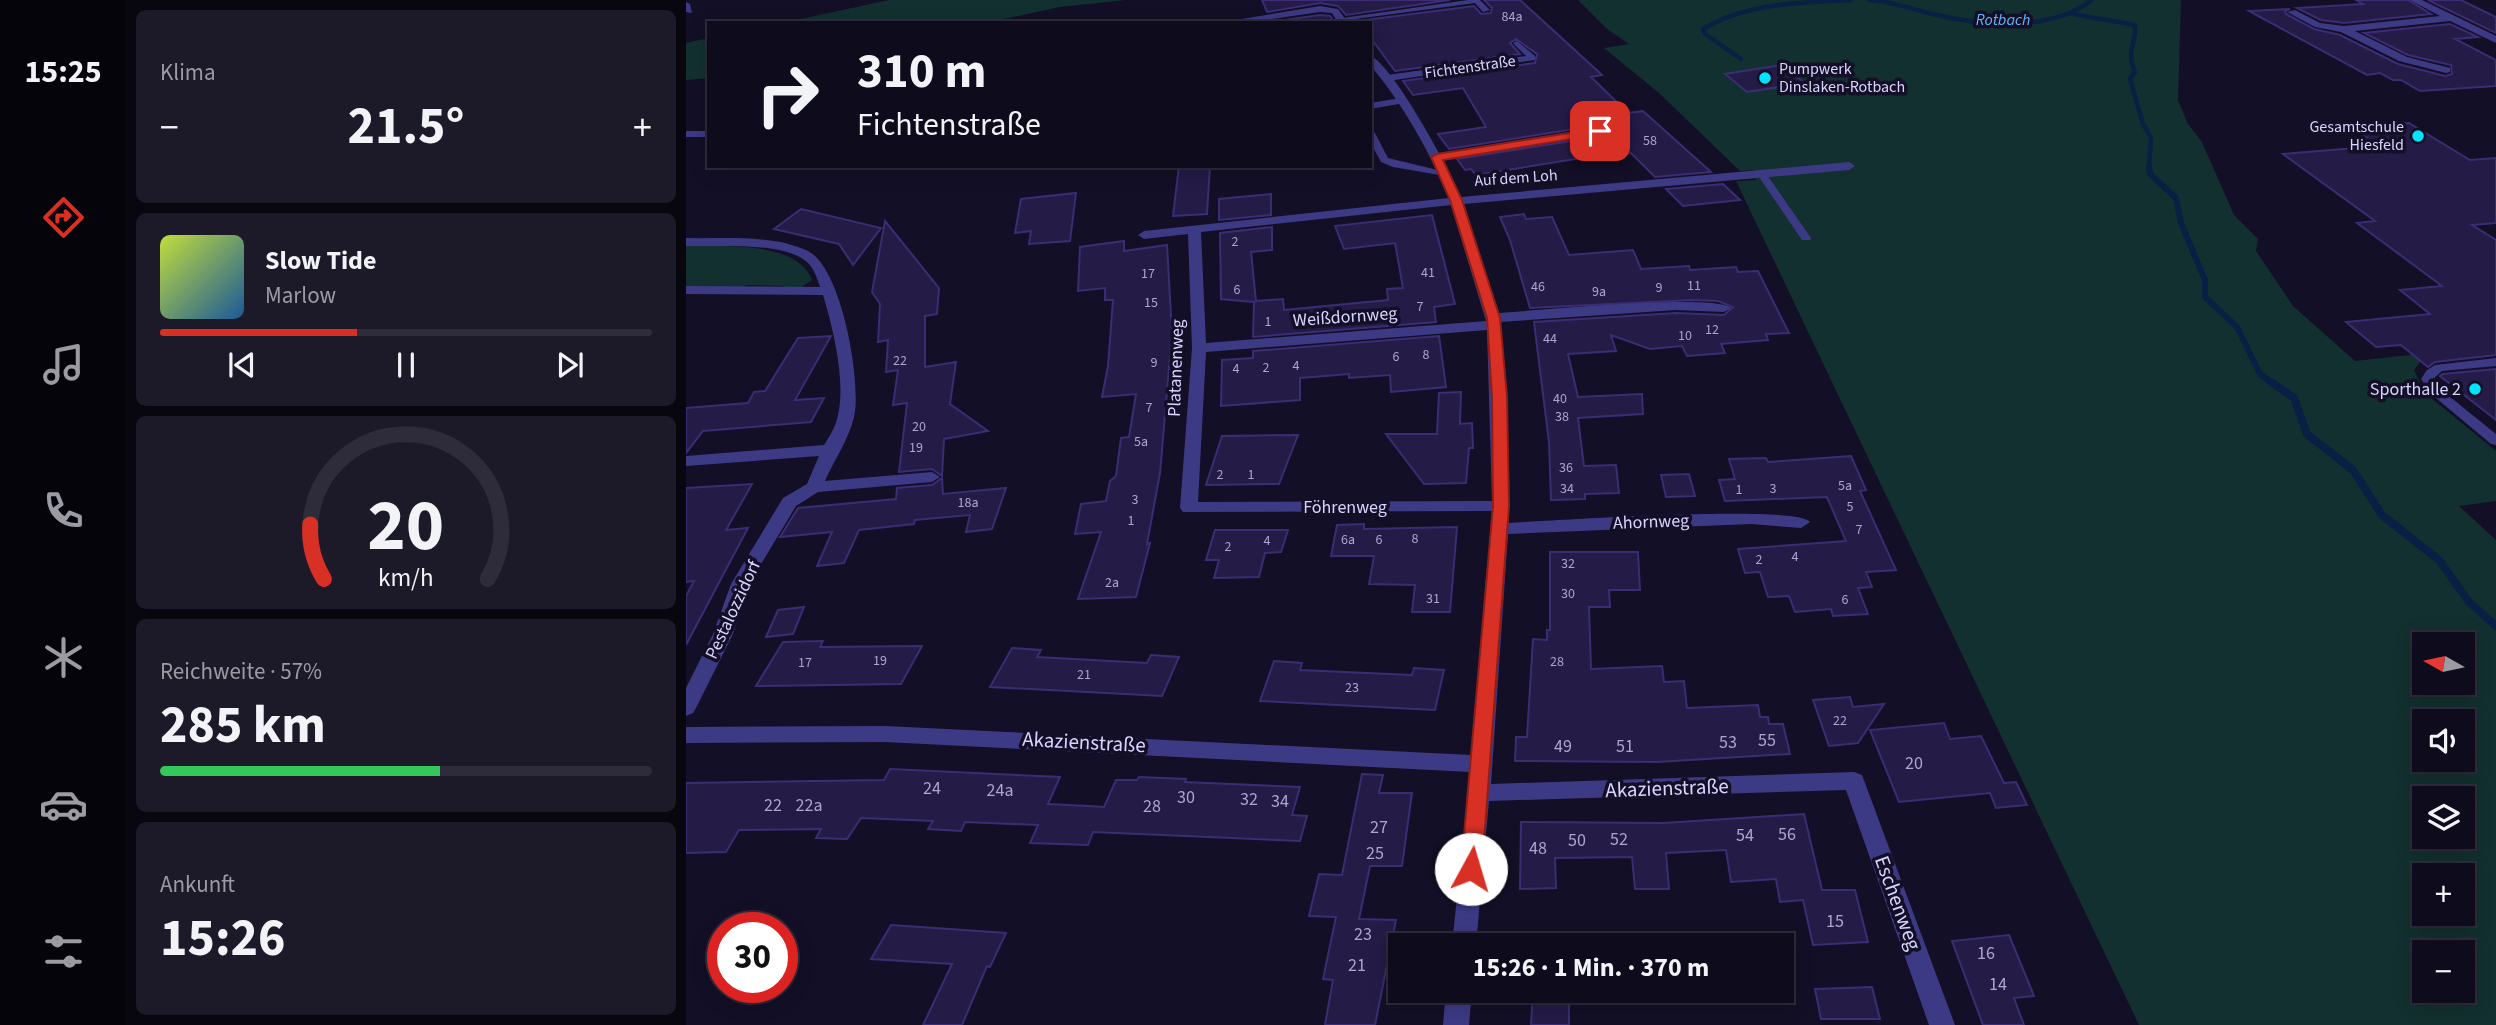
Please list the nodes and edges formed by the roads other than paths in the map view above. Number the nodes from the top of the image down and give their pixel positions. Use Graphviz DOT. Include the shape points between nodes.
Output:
graph roads {
  1 [pos="2415,0"];
  2 [pos="1486,10"];
  3 [pos="2292,12"];
  4 [pos="1340,18"];
  5 [pos="2449,18"];
  6 [pos="1259,20"];
  7 [pos="2344,29"];
  8 [pos="2496,40"];
  9 [pos="1517,43"];
  10 [pos="1372,60"];
  11 [pos="2446,70"];
  12 [pos="1387,78"];
  13 [pos="1401,101"];
  14 [pos="1372,106"];
  15 [pos="1600,131"];
  16 [pos="686,134"];
  17 [pos="707,134"];
  18 [pos="1372,137"];
  19 [pos="1437,157"];
  20 [pos="1849,166"];
  21 [pos="1444,173"];
  22 [pos="1762,174"];
  23 [pos="1456,200"];
  24 [pos="1194,229"];
  25 [pos="1144,235"];
  26 [pos="1806,238"];
  27 [pos="686,242"];
  28 [pos="686,290"];
  29 [pos="828,290"];
  30 [pos="1724,308"];
  31 [pos="1494,321"];
  32 [pos="1199,348"];
  33 [pos="2496,362"];
  34 [pos="2496,441"];
  35 [pos="830,450"];
  36 [pos="686,461"];
  37 [pos="932,477"];
  38 [pos="814,487"];
  39 [pos="1501,506"];
  40 [pos="1189,508"];
  41 [pos="1801,522"];
  42 [pos="1500,529"];
  43 [pos="686,708"];
  44 [pos="686,735"];
  45 [pos="1482,764"];
  46 [pos="1854,781"];
  47 [pos="1479,793"];
  48 [pos="1465,933"];
  49 [pos="1458,1003"];
  50 [pos="1455,1025"];
  51 [pos="1942,1025"];
  1 -- 5 [label="street"];
  2 -- 4 [label="lane" via="1476,1"];
  3 -- 7 [label="street" via="2318,25"];
  4 -- 6 [label="street" via="1320,9"];
  5 -- 7 [label="street"];
  5 -- 8 [label="street"];
  7 -- 11 [label="street" via="2403,59"];
  9 -- 12 [label="lane, Fichtenstraße" via="1532,58"];
  10 -- 12 [label="street"];
  12 -- 13 [label="street"];
  13 -- 14 [label="lane"];
  13 -- 19 [label="street"];
  15 -- 19 [label="lane"];
  16 -- 17 [label="street"];
  18 -- 21 [label="lane" via="1384,160"];
  19 -- 21 [label="street"];
  20 -- 22 [label="street, Auf dem Loh"];
  21 -- 23 [label="street"];
  22 -- 23 [label="street, Auf dem Loh"];
  22 -- 26 [label="lane"];
  23 -- 24 [label="street, Auf dem Loh"];
  23 -- 31 [label="street"];
  24 -- 25 [label="street, Auf dem Loh"];
  24 -- 32 [label="street, Platanenweg"];
  27 -- 29 [label="street" via="784,247 812,260"];
  28 -- 29 [label="street"];
  29 -- 35 [label="street" via="846,362 847,414"];
  30 -- 31 [label="street, Weißdornweg" via="1676,306"];
  31 -- 32 [label="street, Weißdornweg"];
  31 -- 39 [label="street"];
  32 -- 40 [label="street, Platanenweg"];
  33 -- 34 [label="lane" via="2439,368 2427,379 2434,390"];
  35 -- 36 [label="street"];
  35 -- 38 [label="street"];
  37 -- 38 [label="street"];
  38 -- 43 [label="street, Pestalozzidorf" via="789,502 740,584 723,634"];
  39 -- 40 [label="street, Föhrenweg"];
  39 -- 42 [label="street"];
  41 -- 42 [label="street, Ahornweg" via="1751,518"];
  42 -- 45 [label="street"];
  44 -- 45 [label="street, Akazienstraße" via="885,734"];
  45 -- 47 [label="street"];
  46 -- 47 [label="street, Akazienstraße"];
  46 -- 51 [label="street, Eschenweg"];
  47 -- 48 [label="street"];
  49 -- 50 [label="street"];
}
